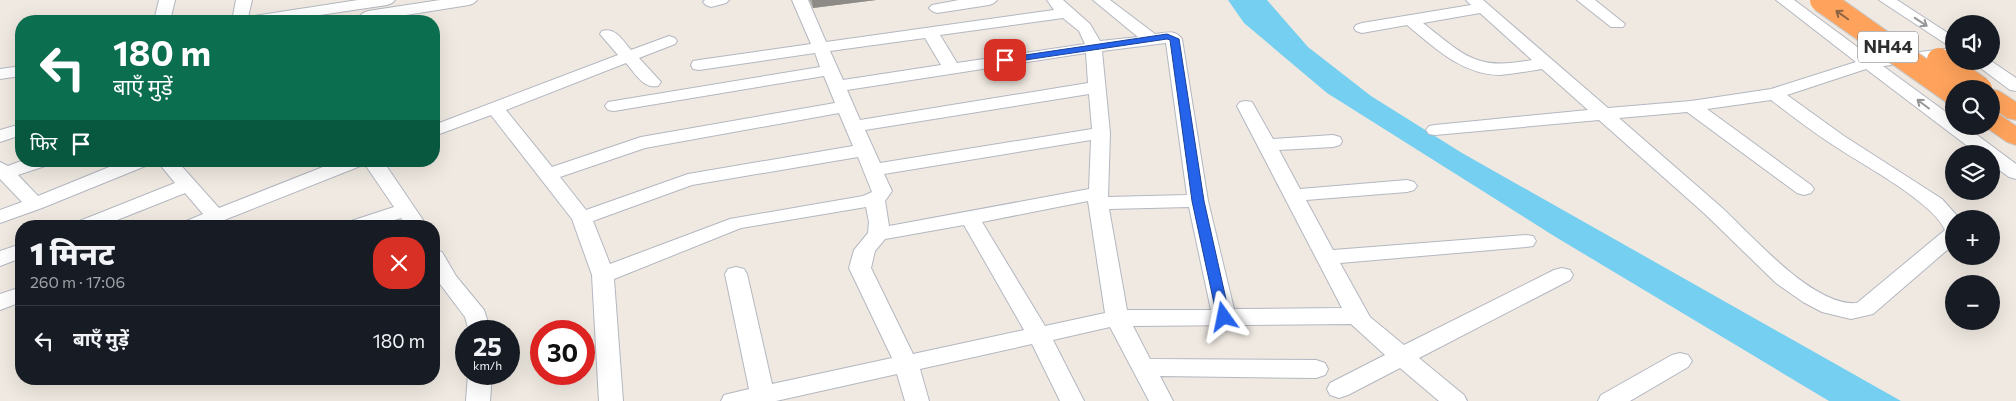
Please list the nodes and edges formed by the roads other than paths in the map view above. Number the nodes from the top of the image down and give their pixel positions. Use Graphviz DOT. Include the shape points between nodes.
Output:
graph roads {
  1 [pos="168,0"];
  2 [pos="244,0"];
  3 [pos="382,0"];
  4 [pos="470,0"];
  5 [pos="800,0"];
  6 [pos="989,0"];
  7 [pos="1101,0"];
  8 [pos="1585,0"];
  9 [pos="1784,0"];
  10 [pos="1822,0"];
  11 [pos="1851,0"];
  12 [pos="1887,0"];
  13 [pos="1478,4"];
  14 [pos="319,5"];
  15 [pos="1059,6"];
  16 [pos="937,8"];
  17 [pos="164,15"];
  18 [pos="241,15"];
  19 [pos="277,15"];
  20 [pos="384,15"];
  21 [pos="1411,21"];
  22 [pos="1617,24"];
  23 [pos="1362,28"];
  24 [pos="930,32"];
  25 [pos="608,34"];
  26 [pos="1945,38"];
  27 [pos="1151,39"];
  28 [pos="669,41"];
  29 [pos="1094,47"];
  30 [pos="820,48"];
  31 [pos="1945,54"];
  32 [pos="629,57"];
  33 [pos="15,58"];
  34 [pos="0,61"];
  35 [pos="1545,63"];
  36 [pos="1869,63"];
  37 [pos="699,65"];
  38 [pos="952,68"];
  39 [pos="1992,70"];
  40 [pos="15,72"];
  41 [pos="0,74"];
  42 [pos="833,78"];
  43 [pos="1967,80"];
  44 [pos="652,82"];
  45 [pos="2016,86"];
  46 [pos="1098,87"];
  47 [pos="1945,87"];
  48 [pos="1774,94"];
  49 [pos="2000,102"];
  50 [pos="614,106"];
  51 [pos="846,106"];
  52 [pos="1246,106"];
  53 [pos="1691,106"];
  54 [pos="495,108"];
  55 [pos="2016,113"];
  56 [pos="1604,114"];
  57 [pos="854,126"];
  58 [pos="2000,126"];
  59 [pos="440,129"];
  60 [pos="1436,130"];
  61 [pos="15,131"];
  62 [pos="1101,133"];
  63 [pos="0,136"];
  64 [pos="2016,138"];
  65 [pos="1333,141"];
  66 [pos="1267,145"];
  67 [pos="1979,145"];
  68 [pos="865,150"];
  69 [pos="2000,161"];
  70 [pos="18,167"];
  71 [pos="126,167"];
  72 [pos="172,167"];
  73 [pos="341,167"];
  74 [pos="377,167"];
  75 [pos="873,170"];
  76 [pos="3,171"];
  77 [pos="2016,173"];
  78 [pos="548,175"];
  79 [pos="188,185"];
  80 [pos="1407,186"];
  81 [pos="1804,189"];
  82 [pos="1293,195"];
  83 [pos="1098,198"];
  84 [pos="875,199"];
  85 [pos="1198,201"];
  86 [pos="35,204"];
  87 [pos="406,209"];
  88 [pos="1945,215"];
  89 [pos="216,216"];
  90 [pos="0,217"];
  91 [pos="582,218"];
  92 [pos="970,218"];
  93 [pos="99,220"];
  94 [pos="206,220"];
  95 [pos="373,220"];
  96 [pos="412,220"];
  97 [pos="878,234"];
  98 [pos="1526,241"];
  99 [pos="1945,241"];
  100 [pos="15,253"];
  101 [pos="1326,257"];
  102 [pos="0,259"];
  103 [pos="736,274"];
  104 [pos="603,275"];
  105 [pos="1562,275"];
  106 [pos="441,284"];
  107 [pos="15,297"];
  108 [pos="0,303"];
  109 [pos="1357,316"];
  110 [pos="1224,317"];
  111 [pos="1117,318"];
  112 [pos="477,320"];
  113 [pos="1039,335"];
  114 [pos="1402,356"];
  115 [pos="1680,361"];
  116 [pos="906,363"];
  117 [pos="1143,367"];
  118 [pos="1316,369"];
  119 [pos="479,385"];
  120 [pos="1339,389"];
  121 [pos="763,398"];
  122 [pos="478,401"];
  123 [pos="611,401"];
  124 [pos="733,401"];
  125 [pos="916,401"];
  126 [pos="1072,401"];
  127 [pos="1160,401"];
  128 [pos="1454,401"];
  129 [pos="1610,401"];
  1 -- 17 [label="street"];
  2 -- 18 [label="street"];
  3 -- 14 [label="street"];
  4 -- 20 [label="street"];
  5 -- 30 [label="street"];
  6 -- 16 [label="street"];
  7 -- 27 [label="street"];
  8 -- 22 [label="street"];
  9 -- 36 [label="street"];
  47 -- 10 [label="highway, NH44, one-way, bridge"];
  11 -- 43 [label="highway, NH44, bridge"];
  12 -- 26 [label="street, one-way"];
  13 -- 21 [label="street"];
  13 -- 35 [label="street"];
  14 -- 19 [label="street"];
  15 -- 24 [label="street"];
  15 -- 29 [label="street" via="1089,34"];
  21 -- 23 [label="street"];
  21 -- 35 [label="street" via="1468,63 1483,68 1497,70"];
  24 -- 30 [label="street"];
  24 -- 38 [label="street"];
  25 -- 32 [label="street"];
  27 -- 29 [label="street"];
  27 -- 85 [label="street" via="1167,36 1174,39"];
  28 -- 32 [label="street"];
  29 -- 38 [label="street"];
  29 -- 46 [label="street"];
  30 -- 37 [label="street"];
  30 -- 42 [label="street"];
  31 -- 36 [label="street"];
  32 -- 44 [label="street"];
  32 -- 54 [label="street"];
  33 -- 34 [label="street"];
  35 -- 56 [label="street"];
  36 -- 48 [label="street"];
  67 -- 36 [label="street, one-way"];
  38 -- 42 [label="street"];
  39 -- 45 [label="street"];
  40 -- 41 [label="street"];
  42 -- 50 [label="street"];
  42 -- 51 [label="street"];
  46 -- 57 [label="street"];
  46 -- 62 [label="street"];
  48 -- 53 [label="street"];
  48 -- 88 [label="street" via="1935,204"];
  49 -- 55 [label="highway"];
  51 -- 57 [label="street"];
  51 -- 78 [label="street" via="641,143"];
  52 -- 66 [label="street"];
  53 -- 56 [label="street"];
  53 -- 81 [label="street"];
  54 -- 59 [label="street"];
  54 -- 78 [label="street"];
  56 -- 60 [label="street"];
  56 -- 99 [label="street" via="1725,221 1781,276 1812,297 1836,308 1852,312 1865,309"];
  57 -- 68 [label="street"];
  58 -- 64 [label="highway"];
  61 -- 63 [label="street"];
  62 -- 75 [label="street"];
  62 -- 83 [label="street"];
  65 -- 66 [label="street"];
  66 -- 82 [label="street"];
  68 -- 75 [label="street"];
  68 -- 91 [label="street" via="688,180"];
  69 -- 77 [label="street"];
  70 -- 76 [label="street"];
  71 -- 86 [label="street"];
  72 -- 79 [label="street"];
  73 -- 89 [label="street"];
  74 -- 87 [label="street"];
  75 -- 84 [label="street" via="882,191"];
  76 -- 86 [label="street"];
  78 -- 91 [label="street"];
  79 -- 89 [label="street"];
  79 -- 93 [label="street"];
  80 -- 82 [label="street"];
  82 -- 101 [label="street"];
  83 -- 85 [label="street"];
  83 -- 92 [label="street"];
  83 -- 111 [label="street"];
  84 -- 97 [label="street"];
  84 -- 104 [label="street" via="737,223"];
  85 -- 110 [label="street"];
  86 -- 90 [label="street"];
  87 -- 95 [label="street"];
  87 -- 96 [label="street"];
  89 -- 94 [label="street"];
  91 -- 104 [label="street"];
  92 -- 97 [label="street"];
  92 -- 113 [label="street"];
  97 -- 116 [label="street" via="865,250 860,268"];
  98 -- 101 [label="street"];
  100 -- 102 [label="street"];
  101 -- 109 [label="street"];
  103 -- 121 [label="street"];
  104 -- 123 [label="street"];
  105 -- 114 [label="street"];
  106 -- 112 [label="street" via="476,315"];
  107 -- 108 [label="street"];
  109 -- 110 [label="street"];
  109 -- 114 [label="street"];
  110 -- 111 [label="street"];
  111 -- 113 [label="street"];
  111 -- 117 [label="street"];
  113 -- 116 [label="street"];
  113 -- 126 [label="street"];
  114 -- 120 [label="street"];
  114 -- 128 [label="street"];
  115 -- 129 [label="street"];
  116 -- 121 [label="street"];
  116 -- 125 [label="street"];
  117 -- 118 [label="street"];
  117 -- 127 [label="street"];
  119 -- 122 [label="street"];
  121 -- 124 [label="street"];
}
